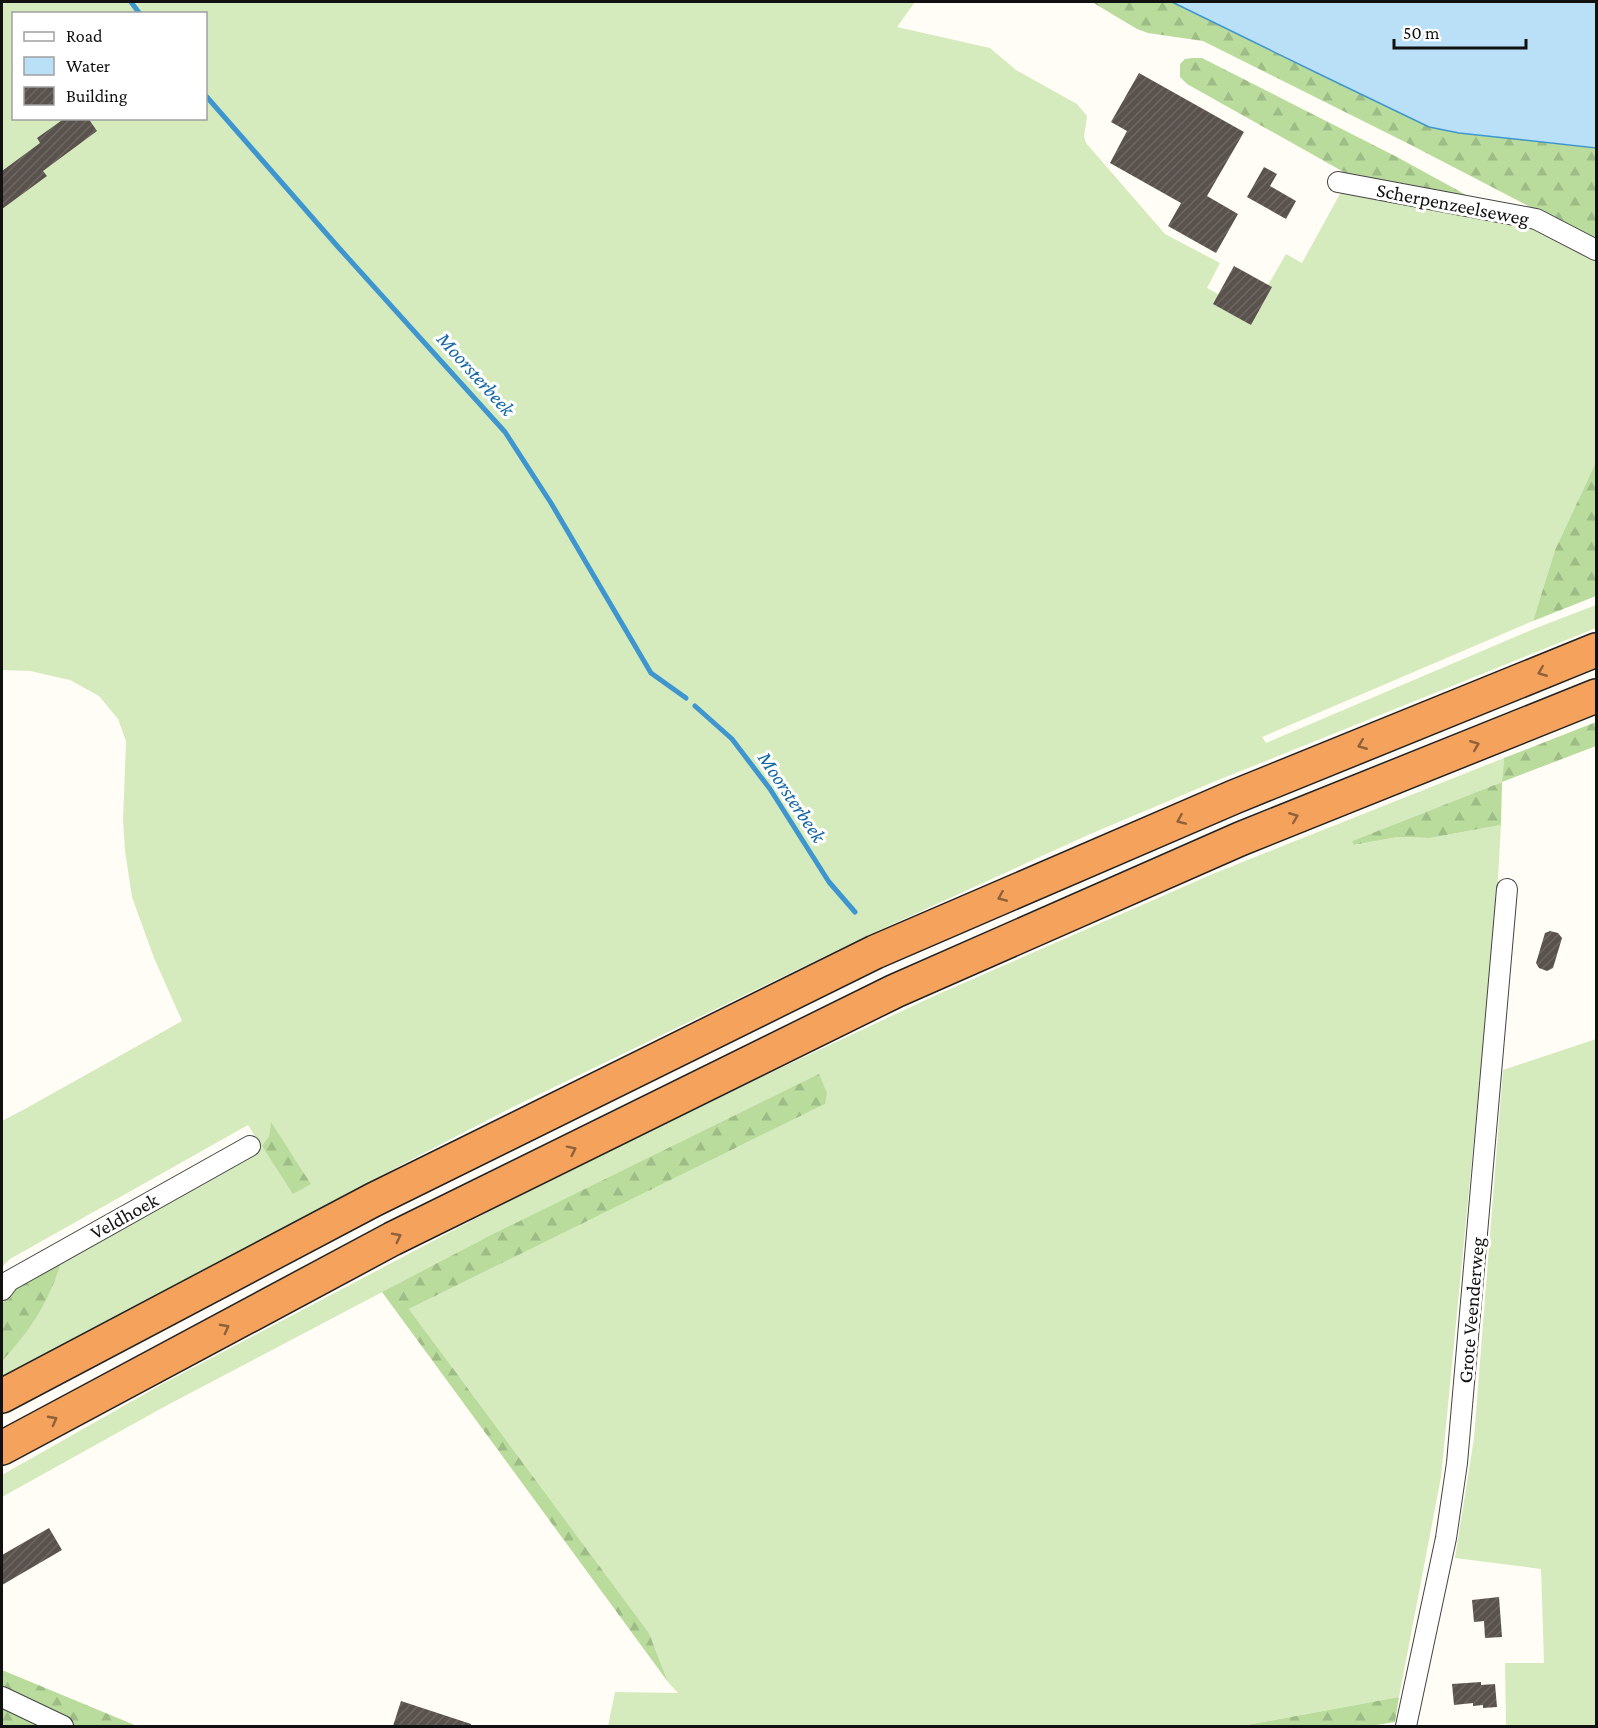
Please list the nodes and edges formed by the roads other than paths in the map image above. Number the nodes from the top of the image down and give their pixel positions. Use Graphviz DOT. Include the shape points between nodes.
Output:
graph roads {
  1 [pos="1338,182"];
  2 [pos="1596,250"];
  3 [pos="1596,650"];
  4 [pos="1596,696"];
  5 [pos="1508,889"];
  6 [pos="250,1146"];
  7 [pos="2,1290"];
  8 [pos="2,1396"];
  9 [pos="2,1448"];
  10 [pos="2,1697"];
  11 [pos="63,1726"];
  12 [pos="1407,1726"];
  1 -- 2 [label="street, Scherpenzeelseweg" via="1536,219"];
  3 -- 8 [label="highway, one-way" via="1234,797 875,952 373,1200"];
  9 -- 4 [label="highway, one-way" via="392,1239 895,991 1240,839"];
  5 -- 12 [label="street, Grote Veenderweg" via="1457,1463 1446,1538"];
  6 -- 7 [label="street, Veldhoek" via="9,1281"];
  10 -- 11 [label="street"];
}
